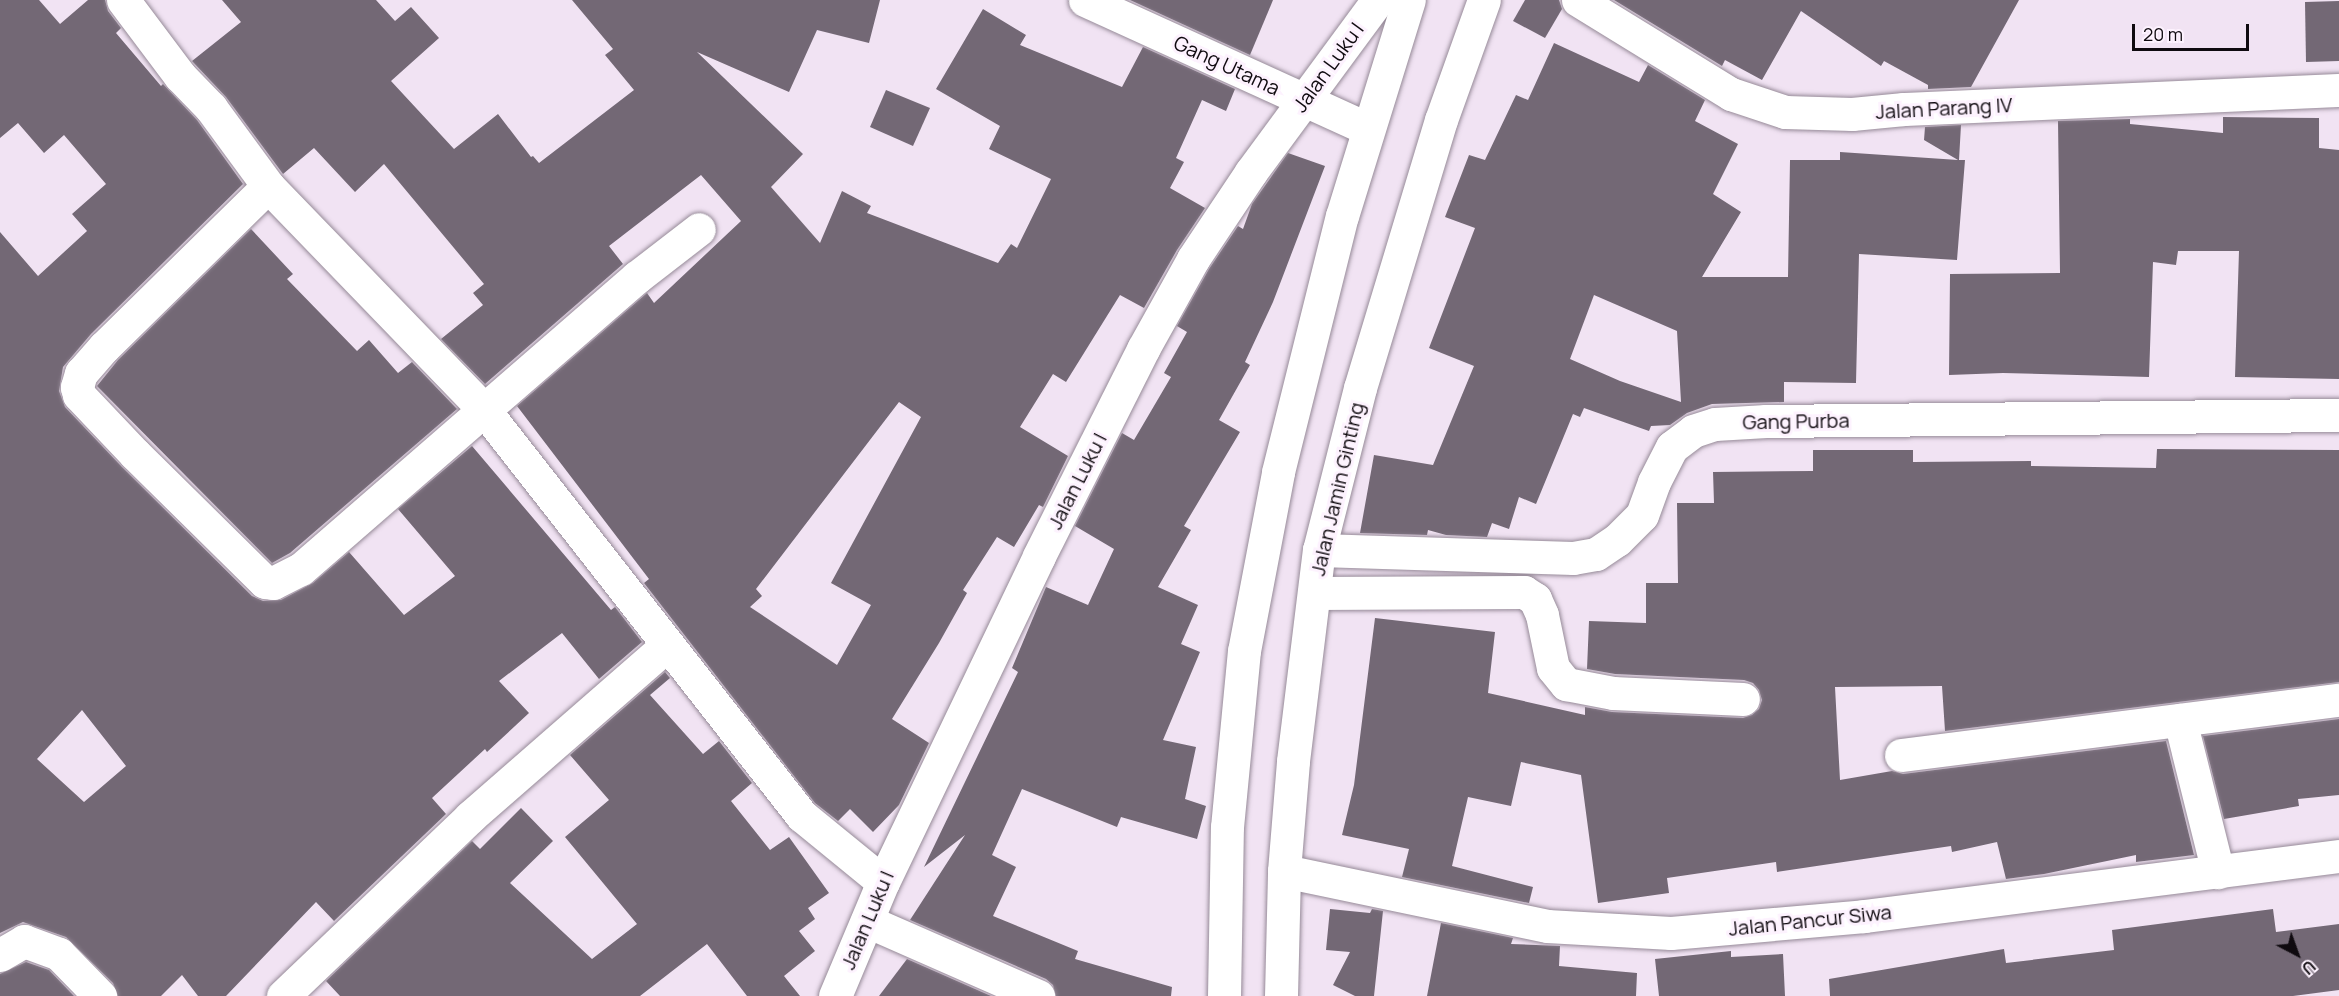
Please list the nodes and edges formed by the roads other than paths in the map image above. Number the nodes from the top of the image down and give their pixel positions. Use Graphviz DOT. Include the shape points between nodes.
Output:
graph roads {
  1 [pos="123,0"];
  2 [pos="1085,0"];
  3 [pos="1378,0"];
  4 [pos="1409,0"];
  5 [pos="1484,0"];
  6 [pos="1578,0"];
  7 [pos="2339,90"];
  8 [pos="1304,100"];
  9 [pos="1368,129"];
  10 [pos="268,186"];
  11 [pos="699,229"];
  12 [pos="485,411"];
  13 [pos="2339,415"];
  14 [pos="1319,550"];
  15 [pos="1314,594"];
  16 [pos="667,645"];
  17 [pos="1743,699"];
  18 [pos="2339,700"];
  19 [pos="2180,720"];
  20 [pos="1901,755"];
  21 [pos="2339,856"];
  22 [pos="1284,872"];
  23 [pos="2218,872"];
  24 [pos="882,882"];
  25 [pos="867,921"];
  26 [pos="0,955"];
  27 [pos="100,996"];
  28 [pos="282,996"];
  29 [pos="835,996"];
  30 [pos="1038,996"];
  31 [pos="1224,996"];
  32 [pos="1281,996"];
  1 -- 10 [label="main road" via="180,76 211,108"];
  2 -- 8 [label="main road, Gang Utama"];
  3 -- 8 [label="main road, Jalan Luku I"];
  4 -- 9 [label="main road"];
  5 -- 14 [label="main road, Jalan Jamin Ginting" via="1441,120 1360,388"];
  6 -- 7 [label="main road, Jalan Parang IV" via="1731,94 1785,112 1852,114"];
  8 -- 9 [label="main road, Gang Utama"];
  8 -- 24 [label="main road, Jalan Luku I" via="1193,259 1143,349"];
  9 -- 31 [label="main road" via="1342,216 1278,472 1244,651 1227,827"];
  10 -- 12 [label="main road"];
  10 -- 12 [label="main road" via="104,347 77,381 79,394 135,454 265,582 273,583 301,569"];
  11 -- 12 [label="main road" via="637,277"];
  12 -- 16 [label="main road"];
  13 -- 14 [label="main road, Gang Purba" via="1715,424 1693,431 1672,447 1642,515 1596,555 1574,558"];
  14 -- 15 [label="main road, Jalan Jamin Ginting"];
  15 -- 17 [label="main road" via="1524,592 1535,599 1553,668 1566,684 1612,693"];
  15 -- 22 [label="main road, Jalan Jamin Ginting"];
  16 -- 24 [label="main road" via="802,816"];
  16 -- 28 [label="main road" via="470,816"];
  18 -- 19 [label="main road"];
  19 -- 20 [label="main road"];
  19 -- 23 [label="main road"];
  21 -- 23 [label="main road, Jalan Pancur Siwa"];
  22 -- 23 [label="main road, Jalan Pancur Siwa" via="1547,926 1671,933 1864,916"];
  22 -- 32 [label="main road, Jalan Jamin Ginting"];
  24 -- 25 [label="main road, Jalan Luku I"];
  25 -- 29 [label="main road, Jalan Luku I"];
  25 -- 30 [label="main road"];
  26 -- 27 [label="main road" via="24,941 59,954"];
}
